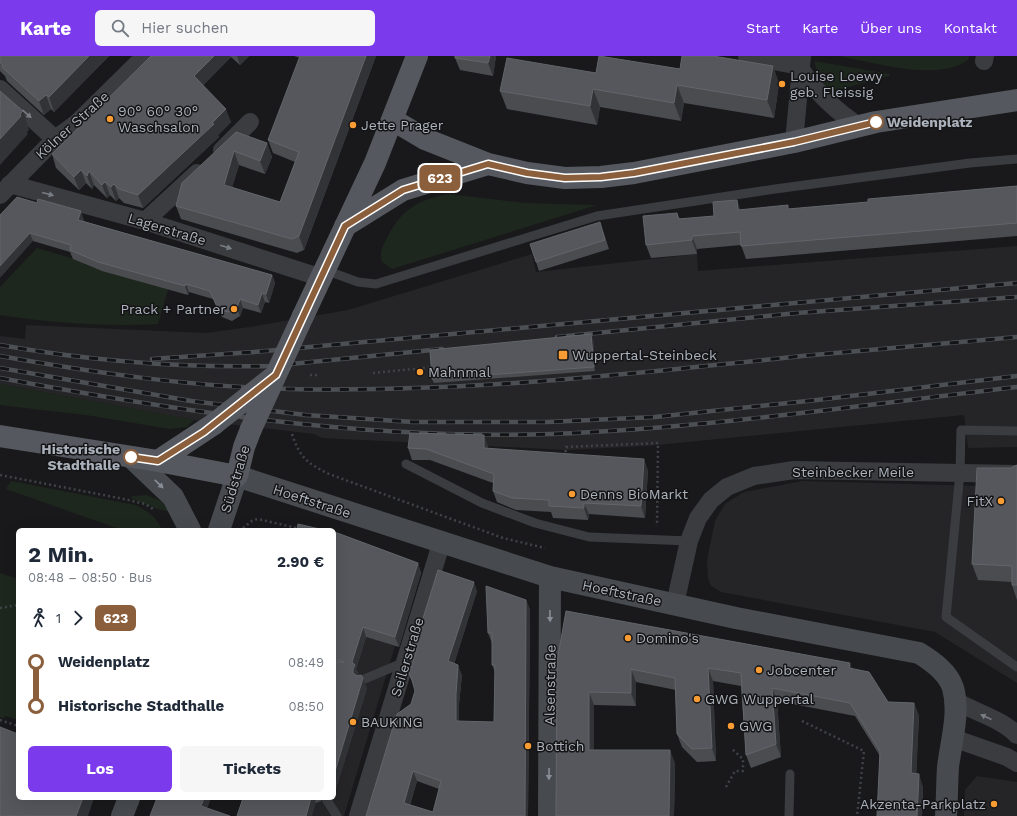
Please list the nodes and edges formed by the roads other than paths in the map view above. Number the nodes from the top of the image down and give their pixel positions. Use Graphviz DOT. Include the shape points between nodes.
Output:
graph roads {
  1 [pos="145,56"];
  2 [pos="417,56"];
  3 [pos="747,56"];
  4 [pos="801,63"];
  5 [pos="0,89"];
  6 [pos="1017,100"];
  7 [pos="393,120"];
  8 [pos="250,122"];
  9 [pos="859,126"];
  10 [pos="55,139"];
  11 [pos="794,142"];
  12 [pos="1017,160"];
  13 [pos="488,164"];
  14 [pos="5,190"];
  15 [pos="145,221"];
  16 [pos="345,226"];
  17 [pos="324,274"];
  18 [pos="276,375"];
  19 [pos="1017,431"];
  20 [pos="0,436"];
  21 [pos="131,457"];
  22 [pos="158,461"];
  23 [pos="406,464"];
  24 [pos="960,473"];
  25 [pos="1017,474"];
  26 [pos="237,476"];
  27 [pos="189,528"];
  28 [pos="220,528"];
  29 [pos="689,541"];
  30 [pos="442,544"];
  31 [pos="550,577"];
  32 [pos="675,604"];
  33 [pos="405,662"];
  34 [pos="1017,667"];
  35 [pos="362,680"];
  36 [pos="954,700"];
  37 [pos="1017,735"];
  38 [pos="953,738"];
  39 [pos="1017,763"];
  40 [pos="790,774"];
  41 [pos="128,800"];
  42 [pos="327,800"];
  43 [pos="122,816"];
  44 [pos="337,816"];
  45 [pos="358,816"];
  46 [pos="549,816"];
  47 [pos="789,816"];
  48 [pos="946,816"];
  1 -- 10 [label="street, Kölner Straße" via="78,123"];
  2 -- 7 [label="main road"];
  3 -- 4 [label="street"];
  4 -- 9 [label="street" via="824,99 840,114"];
  4 -- 11 [label="street"];
  5 -- 10 [label="street, one-way"];
  6 -- 9 [label="main road"];
  7 -- 13 [label="main road" via="425,139"];
  7 -- 16 [label="main road"];
  8 -- 15 [label="street"];
  9 -- 11 [label="main road"];
  10 -- 14 [label="street, Kölner Straße"];
  11 -- 13 [label="main road" via="601,177 565,178"];
  12 -- 17 [label="lane" via="970,163 597,216 376,284"];
  13 -- 16 [label="main road" via="403,190"];
  14 -- 15 [label="street, Lagerstraße, one-way"];
  15 -- 17 [label="street, Lagerstraße, one-way"];
  16 -- 17 [label="main road"];
  17 -- 18 [label="main road, bridge"];
  18 -- 22 [label="main road, bridge" via="214,424"];
  18 -- 26 [label="main road, Südstraße, bridge" via="244,447"];
  19 -- 24 [label="lane" via="961,430"];
  20 -- 21 [label="main road"];
  21 -- 22 [label="main road"];
  21 -- 27 [label="main road, one-way" via="173,497"];
  22 -- 26 [label="main road"];
  23 -- 29 [label="lane" via="482,503 535,523 589,537"];
  24 -- 25 [label="street, Steinbecker Meile"];
  24 -- 29 [label="street, Steinbecker Meile" via="794,470 754,476 727,487 710,500 698,518"];
  24 -- 34 [label="lane" via="946,617"];
  26 -- 28 [label="main road, Südstraße"];
  26 -- 30 [label="main road, Hoeftstraße"];
  29 -- 32 [label="street, Steinbecker Meile"];
  30 -- 31 [label="main road, Hoeftstraße"];
  30 -- 33 [label="street, Seilerstraße"];
  31 -- 32 [label="main road, Hoeftstraße"];
  31 -- 46 [label="main road, Alsenstraße, one-way"];
  32 -- 36 [label="main road, Hoeftstraße" via="919,653 938,666 946,676 952,687"];
  33 -- 35 [label="lane"];
  33 -- 45 [label="street, Seilerstraße"];
  37 -- 36 [label="street, one-way" via="1011,729"];
  36 -- 38 [label="main road, Hoeftstraße"];
  38 -- 39 [label="street"];
  38 -- 48 [label="main road, Hoeftstraße" via="948,766"];
  40 -- 47 [label="lane"];
  41 -- 43 [label="main road"];
  42 -- 44 [label="lane"];
}
